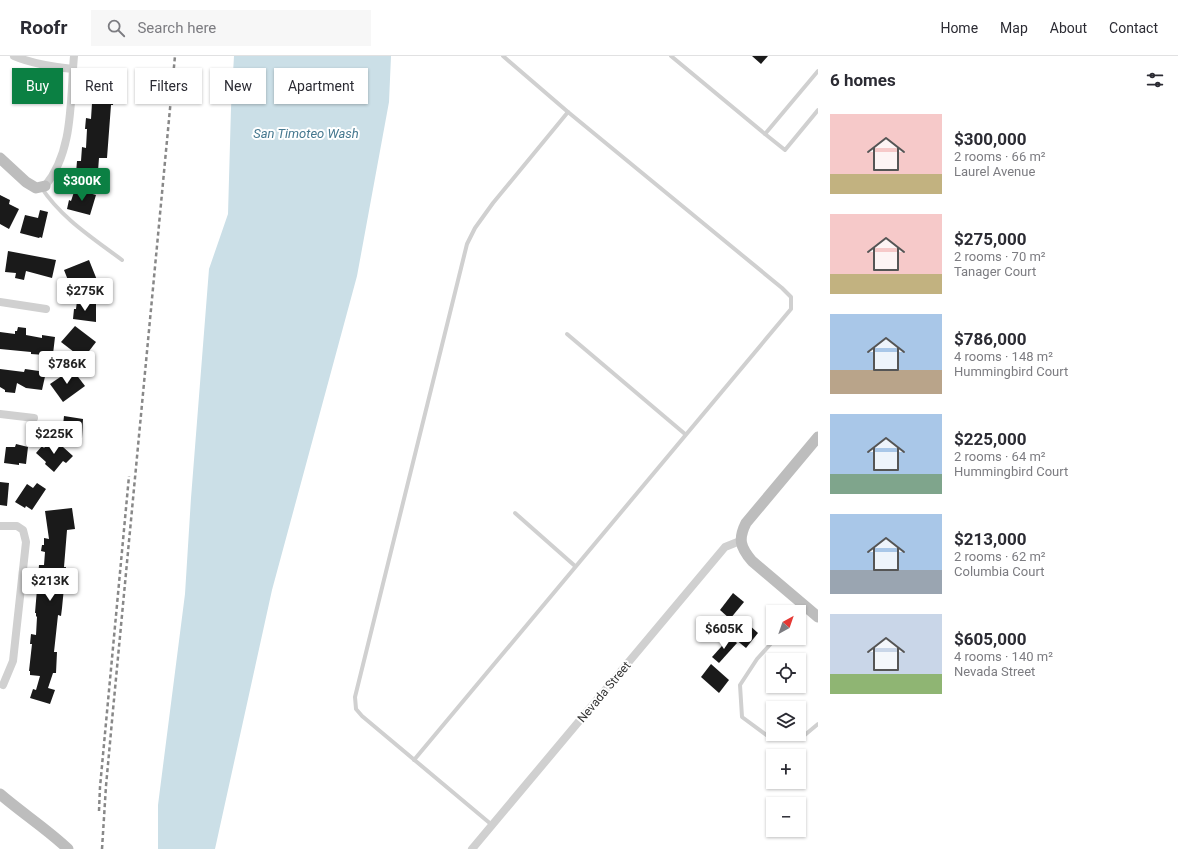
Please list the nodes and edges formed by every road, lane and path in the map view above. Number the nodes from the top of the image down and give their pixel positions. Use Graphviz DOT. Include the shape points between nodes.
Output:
graph roads {
  1 [pos="14,56"];
  2 [pos="74,56"];
  3 [pos="503,56"];
  4 [pos="671,56"];
  5 [pos="73,68"];
  6 [pos="71,69"];
  7 [pos="818,70"];
  8 [pos="71,95"];
  9 [pos="818,110"];
  10 [pos="568,112"];
  11 [pos="765,134"];
  12 [pos="0,158"];
  13 [pos="43,186"];
  14 [pos="122,260"];
  15 [pos="0,302"];
  16 [pos="46,309"];
  17 [pos="567,334"];
  18 [pos="0,414"];
  19 [pos="34,418"];
  20 [pos="685,434"];
  21 [pos="818,437"];
  22 [pos="515,513"];
  23 [pos="0,526"];
  24 [pos="740,541"];
  25 [pos="575,566"];
  26 [pos="818,617"];
  27 [pos="770,645"];
  28 [pos="3,685"];
  29 [pos="818,724"];
  30 [pos="414,760"];
  31 [pos="0,794"];
  32 [pos="18,809"];
  33 [pos="492,825"];
  34 [pos="61,849"];
  35 [pos="68,849"];
  36 [pos="472,849"];
  1 -- 6 [label="street" via="49,66"];
  2 -- 5 [label="street"];
  3 -- 10 [label="lane"];
  4 -- 11 [label="lane"];
  7 -- 11 [label="lane"];
  8 -- 13 [label="street" via="65,149 51,179"];
  9 -- 11 [label="lane" via="784,150"];
  10 -- 20 [label="lane" via="791,297 791,308"];
  10 -- 30 [label="lane" via="493,203 467,244 355,697 356,709 362,716"];
  12 -- 13 [label="main road" via="26,182 36,188"];
  13 -- 14 [label="lane" via="49,200 60,211"];
  15 -- 16 [label="street"];
  17 -- 20 [label="lane"];
  18 -- 19 [label="street"];
  20 -- 25 [label="lane"];
  21 -- 24 [label="main road" via="746,523"];
  22 -- 25 [label="lane"];
  23 -- 28 [label="street" via="17,526 23,530 26,542 13,661"];
  24 -- 26 [label="main road" via="752,561 803,608"];
  24 -- 33 [label="street, Nevada Street" via="725,547"];
  25 -- 30 [label="lane"];
  27 -- 29 [label="lane" via="740,685 742,717 769,738 800,739"];
  30 -- 33 [label="lane"];
  31 -- 32 [label="main road"];
  32 -- 34 [label="main road"];
  32 -- 35 [label="main road"];
  33 -- 36 [label="street, Nevada Street"];
}
